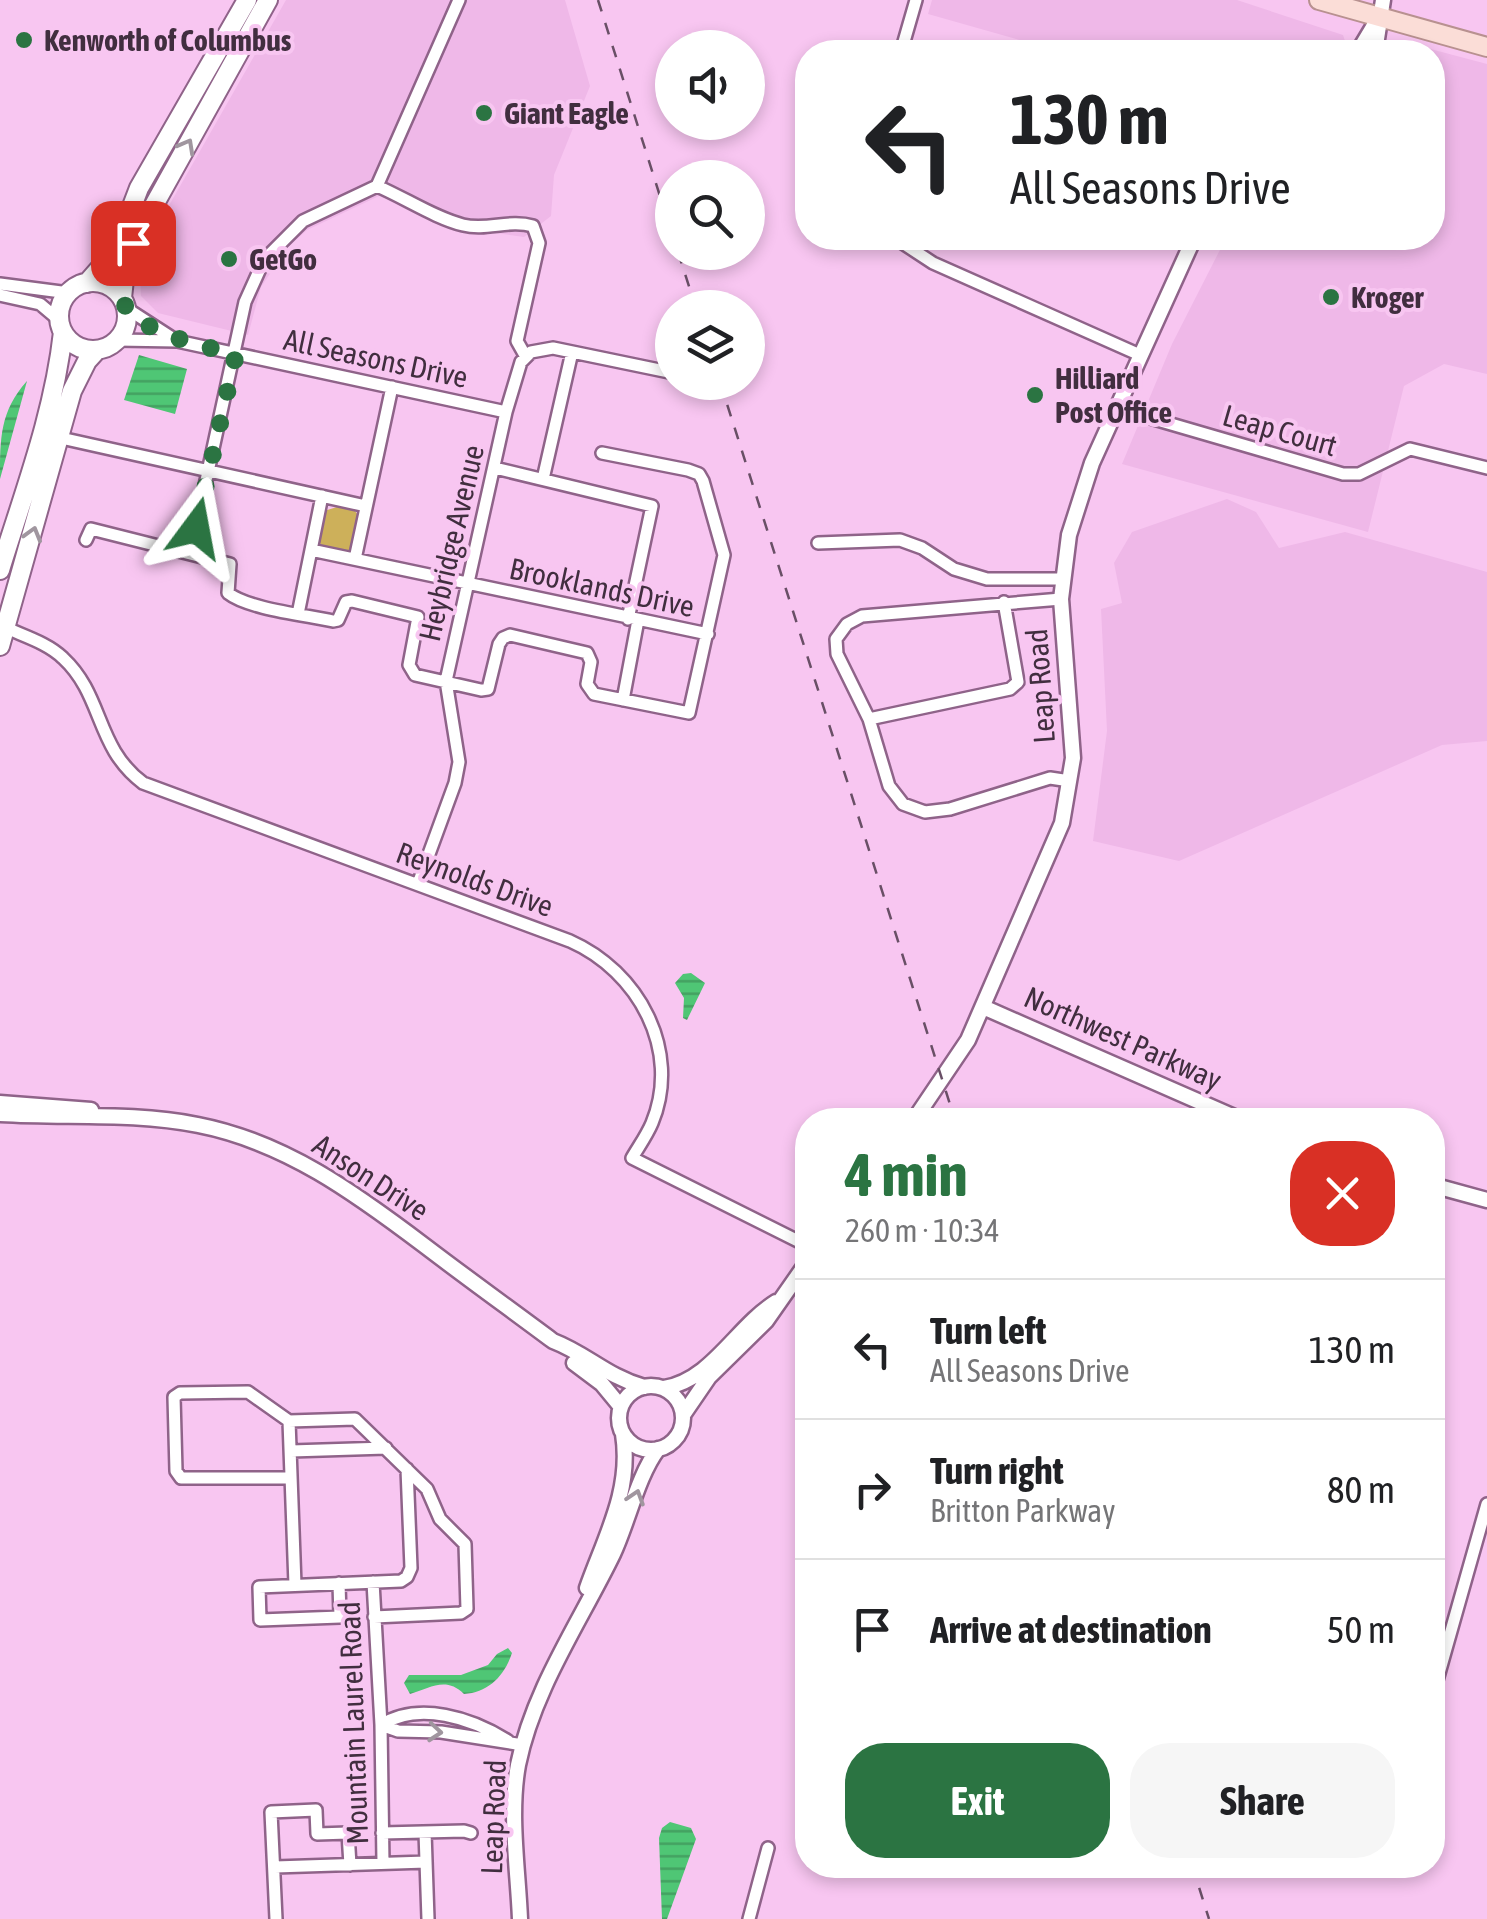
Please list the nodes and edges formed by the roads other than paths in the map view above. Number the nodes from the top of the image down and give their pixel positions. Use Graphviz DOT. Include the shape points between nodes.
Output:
graph roads {
  1 [pos="247,0"];
  2 [pos="268,0"];
  3 [pos="459,0"];
  4 [pos="916,0"];
  5 [pos="1319,0"];
  6 [pos="1381,8"];
  7 [pos="904,40"];
  8 [pos="1364,40"];
  9 [pos="1376,40"];
  10 [pos="1487,47"];
  11 [pos="378,186"];
  12 [pos="913,250"];
  13 [pos="1188,250"];
  14 [pos="87,283"];
  15 [pos="0,284"];
  16 [pos="68,292"];
  17 [pos="0,294"];
  18 [pos="124,303"];
  19 [pos="61,326"];
  20 [pos="117,340"];
  21 [pos="177,341"];
  22 [pos="98,350"];
  23 [pos="572,352"];
  24 [pos="236,354"];
  25 [pos="1140,355"];
  26 [pos="526,357"];
  27 [pos="655,369"];
  28 [pos="392,387"];
  29 [pos="1116,408"];
  30 [pos="506,412"];
  31 [pos="60,438"];
  32 [pos="602,453"];
  33 [pos="495,468"];
  34 [pos="1487,468"];
  35 [pos="209,471"];
  36 [pos="543,479"];
  37 [pos="322,496"];
  38 [pos="366,506"];
  39 [pos="86,540"];
  40 [pos="818,543"];
  41 [pos="311,550"];
  42 [pos="190,554"];
  43 [pos="355,559"];
  44 [pos="0,570"];
  45 [pos="1062,579"];
  46 [pos="468,585"];
  47 [pos="1061,599"];
  48 [pos="1004,602"];
  49 [pos="298,614"];
  50 [pos="633,619"];
  51 [pos="2,633"];
  52 [pos="708,634"];
  53 [pos="446,681"];
  54 [pos="623,700"];
  55 [pos="868,719"];
  56 [pos="1070,781"];
  57 [pos="418,884"];
  58 [pos="983,1007"];
  59 [pos="0,1103"];
  60 [pos="923,1108"];
  61 [pos="1214,1108"];
  62 [pos="0,1114"];
  63 [pos="131,1117"];
  64 [pos="1445,1189"];
  65 [pos="1487,1200"];
  66 [pos="795,1240"];
  67 [pos="795,1278"];
  68 [pos="776,1302"];
  69 [pos="553,1341"];
  70 [pos="644,1386"];
  71 [pos="664,1388"];
  72 [pos="621,1408"];
  73 [pos="683,1415"];
  74 [pos="289,1421"];
  75 [pos="623,1434"];
  76 [pos="386,1448"];
  77 [pos="658,1449"];
  78 [pos="290,1451"];
  79 [pos="407,1469"];
  80 [pos="291,1478"];
  81 [pos="1487,1504"];
  82 [pos="373,1582"];
  83 [pos="339,1583"];
  84 [pos="295,1586"];
  85 [pos="583,1609"];
  86 [pos="374,1617"];
  87 [pos="1445,1652"];
  88 [pos="381,1726"];
  89 [pos="516,1743"];
  90 [pos="426,1832"];
  91 [pos="382,1833"];
  92 [pos="471,1834"];
  93 [pos="768,1848"];
  94 [pos="426,1862"];
  95 [pos="383,1863"];
  96 [pos="350,1865"];
  97 [pos="274,1867"];
  98 [pos="276,1919"];
  99 [pos="428,1919"];
  100 [pos="520,1919"];
  101 [pos="749,1919"];
  1 -- 14 [label="main road" via="142,182 115,252"];
  18 -- 2 [label="main road, one-way" via="133,243"];
  3 -- 11 [label="street"];
  4 -- 7 [label="street"];
  5 -- 6 [label="main road"];
  6 -- 8 [label="street"];
  6 -- 9 [label="street"];
  6 -- 10 [label="main road"];
  11 -- 24 [label="street" via="303,221 264,260 245,302"];
  11 -- 26 [label="street" via="465,226 514,220 533,226 539,243 517,341"];
  12 -- 25 [label="street"];
  13 -- 25 [label="street, Leap Road"];
  14 -- 16 [label="main road"];
  14 -- 18 [label="main road" via="107,285"];
  15 -- 16 [label="street"];
  16 -- 19 [label="main road"];
  17 -- 19 [label="street" via="40,304"];
  18 -- 20 [label="main road" via="124,330"];
  18 -- 21 [label="street, All Seasons Drive"];
  19 -- 22 [label="main road" via="81,348"];
  19 -- 44 [label="main road" via="60,366"];
  20 -- 21 [label="street, All Seasons Drive"];
  20 -- 22 [label="main road"];
  21 -- 24 [label="street, All Seasons Drive"];
  22 -- 31 [label="main road" via="78,378"];
  23 -- 26 [label="street" via="540,349"];
  23 -- 27 [label="street"];
  23 -- 36 [label="street"];
  24 -- 28 [label="street, All Seasons Drive"];
  24 -- 35 [label="street"];
  25 -- 29 [label="street, Leap Road"];
  26 -- 30 [label="street, Heybridge Avenue"];
  28 -- 30 [label="street, All Seasons Drive"];
  28 -- 38 [label="street"];
  29 -- 34 [label="street, Leap Court" via="1343,474 1359,474 1410,449"];
  29 -- 45 [label="street, Leap Road" via="1082,489"];
  30 -- 33 [label="street, Heybridge Avenue"];
  31 -- 35 [label="street"];
  51 -- 31 [label="main road, one-way"];
  32 -- 52 [label="street" via="699,474 724,556"];
  33 -- 36 [label="street"];
  33 -- 46 [label="street, Heybridge Avenue"];
  35 -- 37 [label="street"];
  35 -- 42 [label="street"];
  36 -- 50 [label="street" via="652,506"];
  37 -- 38 [label="street"];
  37 -- 41 [label="street"];
  38 -- 43 [label="street"];
  39 -- 42 [label="street" via="91,528"];
  40 -- 45 [label="street" via="900,540 987,579"];
  41 -- 43 [label="street, Brooklands Drive"];
  41 -- 49 [label="street"];
  42 -- 49 [label="street" via="230,564 226,588 232,597"];
  43 -- 46 [label="street, Brooklands Drive"];
  45 -- 47 [label="street, Leap Road"];
  46 -- 50 [label="street, Brooklands Drive"];
  46 -- 53 [label="street, Heybridge Avenue"];
  47 -- 48 [label="street"];
  47 -- 56 [label="street, Leap Road" via="1073,730"];
  48 -- 55 [label="street" via="1018,682 1010,690"];
  48 -- 55 [label="street" via="890,612 847,624 836,639 838,654"];
  49 -- 53 [label="street" via="338,620 352,601 418,618 410,671"];
  50 -- 52 [label="street, Brooklands Drive"];
  50 -- 54 [label="street"];
  51 -- 57 [label="street, Reynolds Drive" via="56,652 73,668 114,755 143,783"];
  52 -- 54 [label="street" via="688,713"];
  53 -- 54 [label="street" via="488,689 499,644 510,635 587,653 588,690"];
  53 -- 57 [label="street, Heybridge Avenue" via="459,762"];
  55 -- 56 [label="street" via="889,786 903,804 925,812 1050,778"];
  56 -- 58 [label="street, Leap Road" via="1053,847"];
  57 -- 66 [label="street, Reynolds Drive" via="592,950 610,964 638,995 659,1057 654,1114 632,1158"];
  58 -- 60 [label="street, Leap Road" via="958,1059"];
  58 -- 61 [label="street, Northwest Parkway"];
  59 -- 63 [label="street, Anson Drive"];
  62 -- 63 [label="street, Anson Drive"];
  63 -- 69 [label="street, Anson Drive" via="212,1128 306,1164"];
  64 -- 65 [label="street"];
  67 -- 68 [label="street"];
  68 -- 71 [label="street" via="753,1316 694,1377"];
  68 -- 73 [label="street"];
  69 -- 70 [label="street, Anson Drive" via="610,1375"];
  69 -- 72 [label="street, Anson Drive"];
  70 -- 71 [label="street"];
  70 -- 72 [label="street"];
  71 -- 73 [label="street"];
  72 -- 75 [label="street"];
  73 -- 77 [label="street" via="677,1437"];
  74 -- 76 [label="street" via="355,1419"];
  74 -- 78 [label="street"];
  74 -- 80 [label="street" via="248,1392 180,1393 172,1404 180,1478"];
  75 -- 77 [label="street" via="638,1447"];
  75 -- 85 [label="street, Leap Road" via="622,1492"];
  76 -- 78 [label="street"];
  76 -- 79 [label="street"];
  85 -- 77 [label="street, Leap Road, one-way"];
  78 -- 80 [label="street"];
  79 -- 82 [label="street" via="410,1568 401,1581"];
  79 -- 86 [label="street" via="465,1544 467,1609"];
  80 -- 84 [label="street"];
  81 -- 87 [label="street"];
  82 -- 83 [label="street"];
  82 -- 86 [label="street, Mountain Laurel Road"];
  83 -- 84 [label="street"];
  83 -- 84 [label="street" via="340,1617 260,1620 259,1587"];
  85 -- 89 [label="street, Leap Road"];
  86 -- 88 [label="street, Mountain Laurel Road"];
  88 -- 89 [label="street" via="396,1716 432,1714"];
  88 -- 91 [label="street, Mountain Laurel Road"];
  89 -- 100 [label="street, Leap Road"];
  90 -- 91 [label="street"];
  90 -- 92 [label="street"];
  90 -- 94 [label="street"];
  91 -- 95 [label="street, Mountain Laurel Road"];
  93 -- 101 [label="street"];
  94 -- 95 [label="street"];
  94 -- 99 [label="street"];
  95 -- 96 [label="street"];
  96 -- 97 [label="street"];
  96 -- 97 [label="street" via="348,1833 317,1834 316,1810 271,1812"];
  97 -- 98 [label="street"];
}
